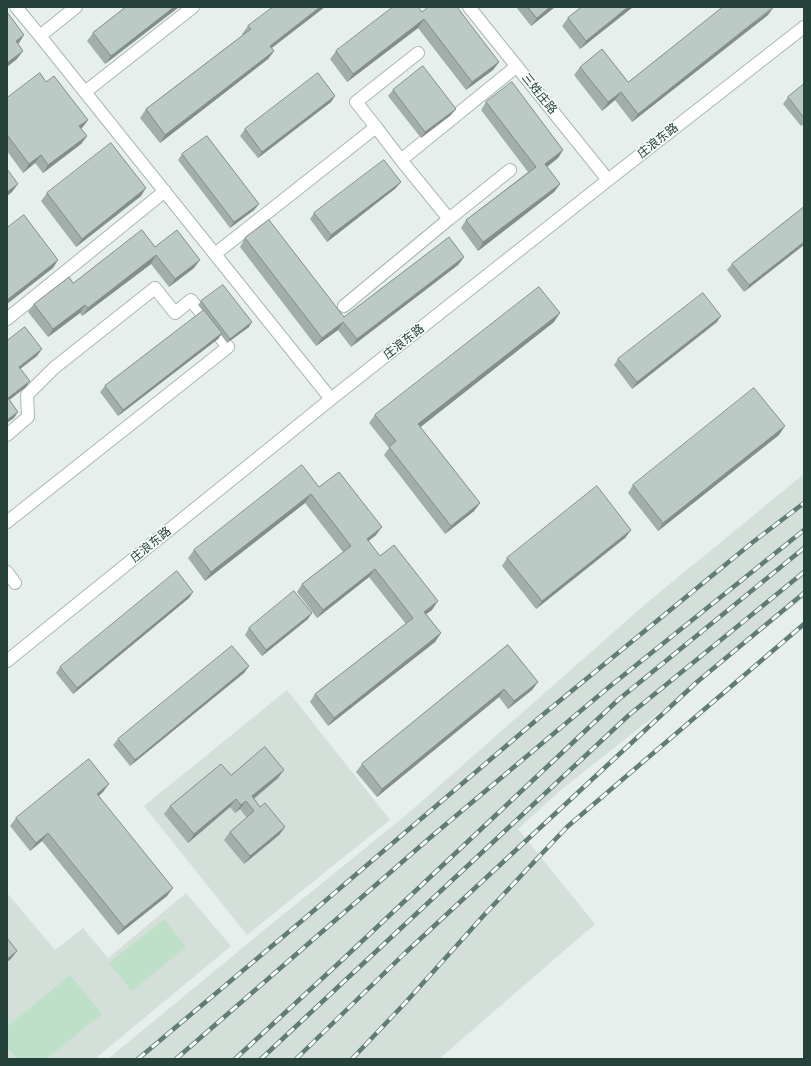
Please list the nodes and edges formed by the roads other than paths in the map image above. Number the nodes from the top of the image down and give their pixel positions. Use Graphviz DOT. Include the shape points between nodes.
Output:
graph roads {
  1 [pos="16,7"];
  2 [pos="76,7"];
  3 [pos="194,7"];
  4 [pos="469,7"];
  5 [pos="804,27"];
  6 [pos="40,36"];
  7 [pos="418,53"];
  8 [pos="517,66"];
  9 [pos="85,92"];
  10 [pos="376,127"];
  11 [pos="402,160"];
  12 [pos="510,170"];
  13 [pos="608,180"];
  14 [pos="165,191"];
  15 [pos="449,219"];
  16 [pos="215,254"];
  17 [pos="344,306"];
  18 [pos="7,319"];
  19 [pos="331,399"];
  20 [pos="7,435"];
  21 [pos="7,522"];
  22 [pos="7,572"];
  23 [pos="15,583"];
  24 [pos="7,661"];
  1 -- 6 [label="street"];
  2 -- 6 [label="street"];
  3 -- 9 [label="street"];
  4 -- 8 [label="street, 三姓庄路"];
  5 -- 13 [label="street, 庄浪东路"];
  6 -- 9 [label="street"];
  7 -- 10 [label="street" via="356,102"];
  8 -- 11 [label="street"];
  8 -- 13 [label="street, 三姓庄路"];
  9 -- 14 [label="street"];
  10 -- 11 [label="street"];
  10 -- 16 [label="street"];
  11 -- 15 [label="street"];
  12 -- 15 [label="street"];
  13 -- 19 [label="street, 庄浪东路"];
  14 -- 16 [label="street"];
  14 -- 18 [label="street"];
  15 -- 17 [label="street"];
  16 -- 19 [label="street"];
  19 -- 24 [label="street, 庄浪东路"];
  20 -- 21 [label="street" via="28,417 27,395 54,368 155,288 175,313 191,300 228,347"];
  22 -- 23 [label="street"];
}
